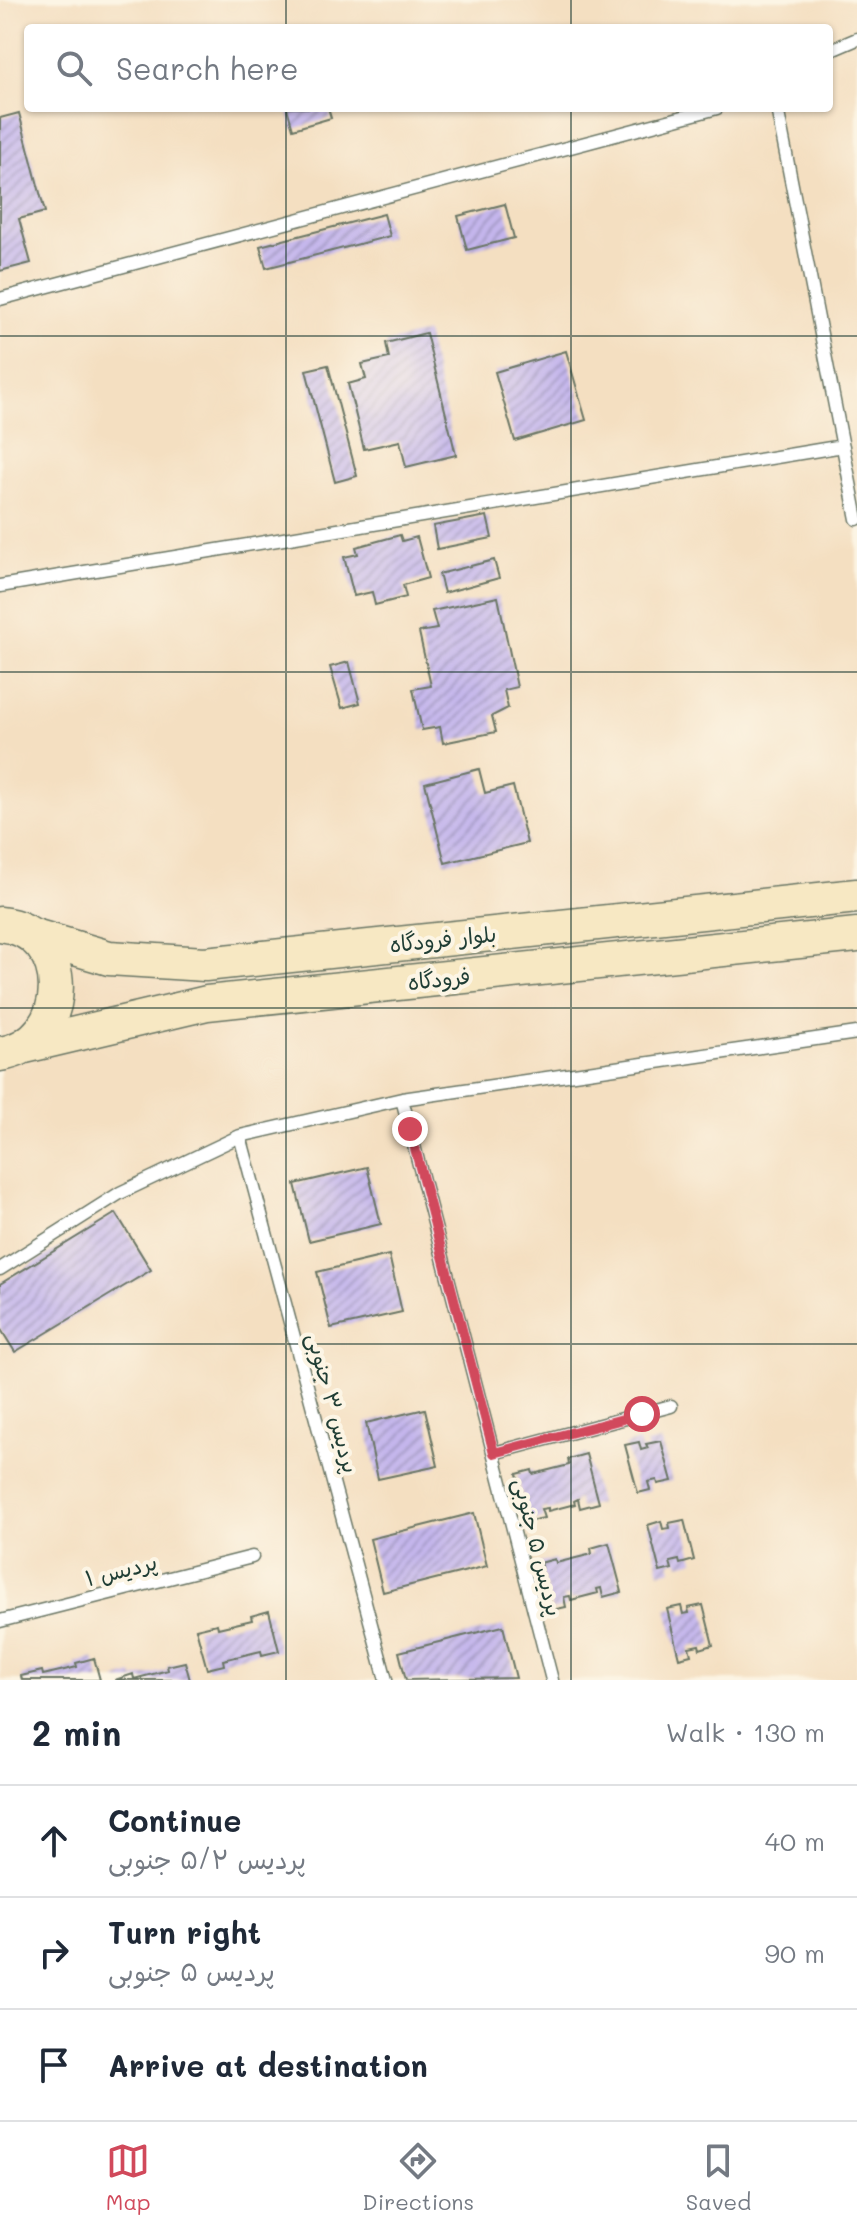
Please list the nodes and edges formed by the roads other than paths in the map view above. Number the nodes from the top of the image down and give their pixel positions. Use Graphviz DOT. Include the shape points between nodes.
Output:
graph roads {
  1 [pos="857,39"];
  2 [pos="833,49"];
  3 [pos="702,112"];
  4 [pos="778,112"];
  5 [pos="0,299"];
  6 [pos="843,446"];
  7 [pos="857,519"];
  8 [pos="0,586"];
  9 [pos="857,896"];
  10 [pos="10,925"];
  11 [pos="857,935"];
  12 [pos="857,1033"];
  13 [pos="12,1050"];
  14 [pos="402,1099"];
  15 [pos="240,1136"];
  16 [pos="0,1269"];
  17 [pos="671,1406"];
  18 [pos="494,1453"];
  19 [pos="252,1557"];
  20 [pos="0,1621"];
  21 [pos="386,1680"];
  22 [pos="552,1680"];
  1 -- 2 [label="lane"];
  3 -- 5 [label="lane"];
  4 -- 6 [label="lane"];
  6 -- 7 [label="lane"];
  6 -- 8 [label="lane"];
  9 -- 10 [label="main road, بلوار فرودگاه" via="205,964 109,958"];
  10 -- 13 [label="main road" via="46,951 57,992 41,1032"];
  11 -- 13 [label="main road, فرودگاه" via="207,1003"];
  12 -- 14 [label="lane"];
  14 -- 15 [label="lane"];
  14 -- 18 [label="lane, پردیس ۵ جنوبی"];
  15 -- 16 [label="lane" via="120,1193"];
  15 -- 21 [label="lane, پردیس ۳ جنوبی"];
  17 -- 18 [label="lane"];
  18 -- 22 [label="lane, پردیس ۵ جنوبی"];
  19 -- 20 [label="lane, پردیس ۱"];
}
